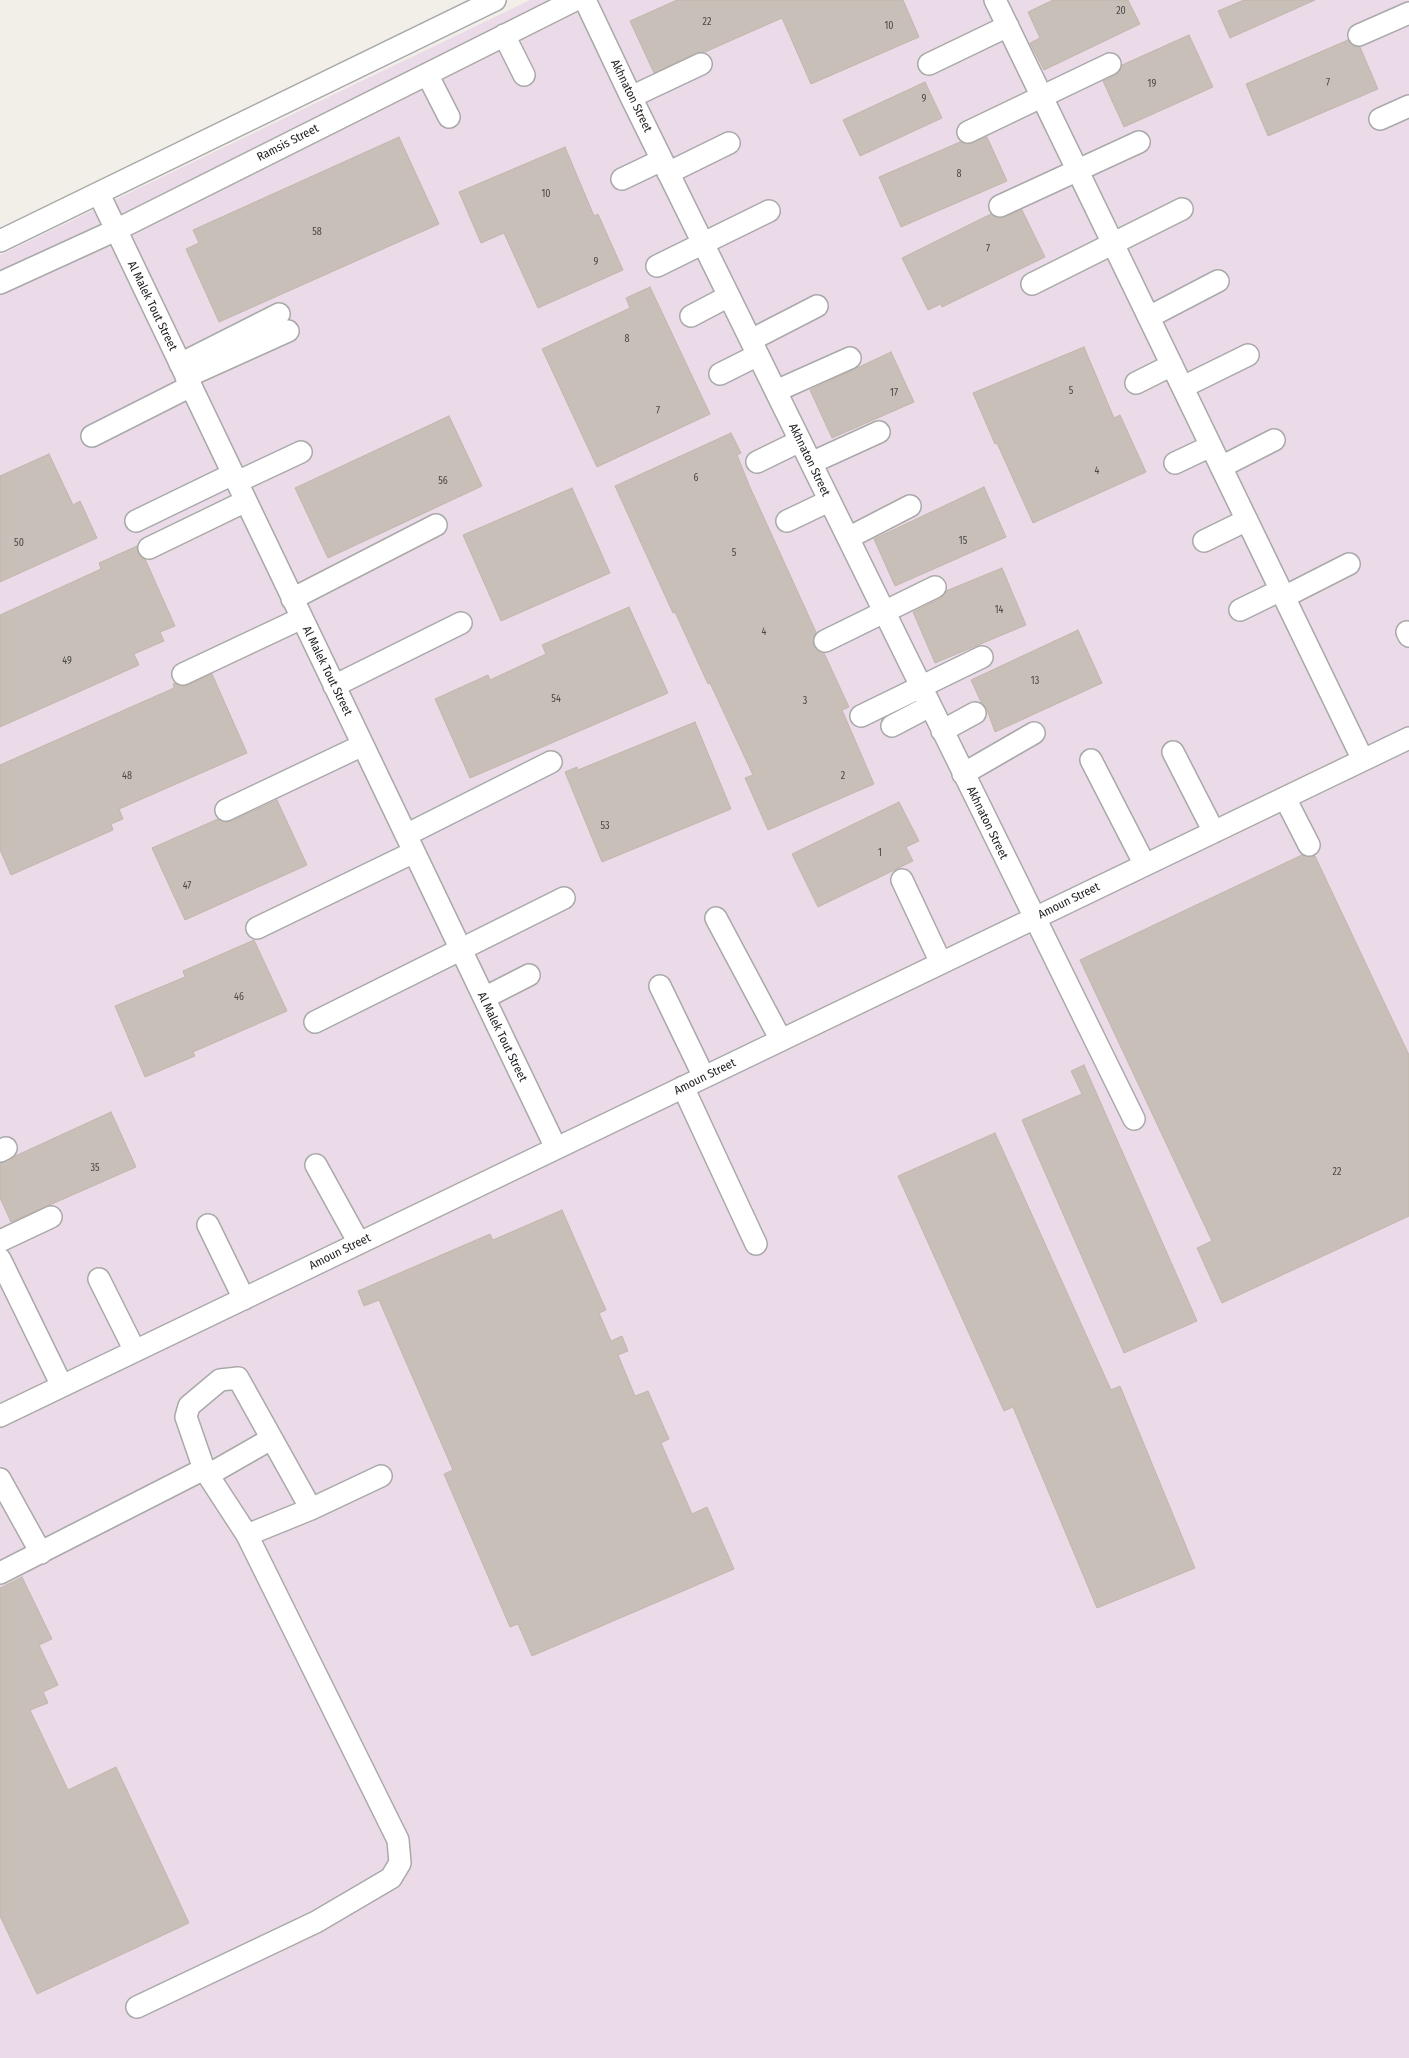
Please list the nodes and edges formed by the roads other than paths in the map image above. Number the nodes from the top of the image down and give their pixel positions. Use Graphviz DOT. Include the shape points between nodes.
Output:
graph roads {
  1 [pos="495,0"];
  2 [pos="575,0"];
  3 [pos="585,0"];
  4 [pos="995,0"];
  5 [pos="1409,13"];
  6 [pos="1008,26"];
  7 [pos="504,35"];
  8 [pos="1359,36"];
  9 [pos="1113,56"];
  10 [pos="701,64"];
  11 [pos="929,64"];
  12 [pos="427,74"];
  13 [pos="524,74"];
  14 [pos="1039,91"];
  15 [pos="631,97"];
  16 [pos="1409,106"];
  17 [pos="449,117"];
  18 [pos="1380,119"];
  19 [pos="968,132"];
  20 [pos="1139,142"];
  21 [pos="730,143"];
  22 [pos="665,167"];
  23 [pos="1077,170"];
  24 [pos="622,179"];
  25 [pos="99,194"];
  26 [pos="1000,206"];
  27 [pos="1182,209"];
  28 [pos="769,210"];
  29 [pos="116,230"];
  30 [pos="0,241"];
  31 [pos="703,243"];
  32 [pos="1113,244"];
  33 [pos="657,266"];
  34 [pos="1218,281"];
  35 [pos="0,283"];
  36 [pos="1032,284"];
  37 [pos="729,296"];
  38 [pos="817,306"];
  39 [pos="691,316"];
  40 [pos="1148,317"];
  41 [pos="284,322"];
  42 [pos="754,348"];
  43 [pos="1248,355"];
  44 [pos="850,358"];
  45 [pos="1172,365"];
  46 [pos="720,374"];
  47 [pos="186,376"];
  48 [pos="1136,383"];
  49 [pos="1183,387"];
  50 [pos="776,391"];
  51 [pos="880,432"];
  52 [pos="92,436"];
  53 [pos="1274,440"];
  54 [pos="800,441"];
  55 [pos="1211,446"];
  56 [pos="301,452"];
  57 [pos="757,462"];
  58 [pos="811,463"];
  59 [pos="1175,463"];
  60 [pos="1221,467"];
  61 [pos="235,478"];
  62 [pos="246,501"];
  63 [pos="829,501"];
  64 [pos="910,506"];
  65 [pos="1247,520"];
  66 [pos="136,521"];
  67 [pos="787,521"];
  68 [pos="436,525"];
  69 [pos="848,538"];
  70 [pos="1204,541"];
  71 [pos="149,548"];
  72 [pos="1349,564"];
  73 [pos="935,587"];
  74 [pos="1282,593"];
  75 [pos="292,598"];
  76 [pos="1240,610"];
  77 [pos="884,612"];
  78 [pos="302,618"];
  79 [pos="461,623"];
  80 [pos="825,641"];
  81 [pos="982,657"];
  82 [pos="183,674"];
  83 [pos="334,686"];
  84 [pos="921,687"];
  85 [pos="930,706"];
  86 [pos="975,713"];
  87 [pos="861,716"];
  88 [pos="892,726"];
  89 [pos="942,731"];
  90 [pos="1034,733"];
  91 [pos="1409,738"];
  92 [pos="363,745"];
  93 [pos="1173,752"];
  94 [pos="1091,760"];
  95 [pos="1363,760"];
  96 [pos="551,762"];
  97 [pos="963,774"];
  98 [pos="1285,798"];
  99 [pos="226,810"];
  100 [pos="1214,832"];
  101 [pos="410,843"];
  102 [pos="1309,845"];
  103 [pos="1145,865"];
  104 [pos="902,880"];
  105 [pos="564,898"];
  106 [pos="716,918"];
  107 [pos="1034,918"];
  108 [pos="258,928"];
  109 [pos="460,949"];
  110 [pos="941,963"];
  111 [pos="530,975"];
  112 [pos="660,986"];
  113 [pos="484,998"];
  114 [pos="315,1022"];
  115 [pos="781,1040"];
  116 [pos="704,1077"];
  117 [pos="683,1087"];
  118 [pos="1134,1119"];
  119 [pos="556,1148"];
  120 [pos="316,1166"];
  121 [pos="51,1216"];
  122 [pos="208,1225"];
  123 [pos="0,1241"];
  124 [pos="359,1243"];
  125 [pos="756,1244"];
  126 [pos="0,1259"];
  127 [pos="99,1279"];
  128 [pos="244,1298"];
  129 [pos="135,1351"];
  130 [pos="62,1386"];
  131 [pos="2,1409"];
  132 [pos="270,1439"];
  133 [pos="206,1472"];
  134 [pos="381,1476"];
  135 [pos="0,1479"];
  136 [pos="311,1509"];
  137 [pos="247,1535"];
  138 [pos="40,1553"];
  139 [pos="0,1573"];
  140 [pos="137,2007"];
  1 -- 25 [label="street"];
  2 -- 7 [label="street, Ramsis Street"];
  3 -- 15 [label="street, Akhnaton Street"];
  4 -- 6 [label="street"];
  5 -- 8 [label="street"];
  6 -- 11 [label="street"];
  6 -- 14 [label="street"];
  7 -- 12 [label="street, Ramsis Street"];
  7 -- 13 [label="street"];
  9 -- 14 [label="street"];
  10 -- 15 [label="street"];
  12 -- 17 [label="street"];
  12 -- 29 [label="street, Ramsis Street"];
  14 -- 19 [label="street"];
  14 -- 23 [label="street"];
  15 -- 22 [label="street, Akhnaton Street"];
  16 -- 18 [label="street"];
  20 -- 23 [label="street"];
  21 -- 22 [label="street"];
  22 -- 24 [label="street"];
  22 -- 31 [label="street, Akhnaton Street"];
  23 -- 26 [label="street"];
  23 -- 32 [label="street"];
  25 -- 29 [label="street, Al Malek Tout Street"];
  25 -- 30 [label="street"];
  27 -- 32 [label="street"];
  28 -- 31 [label="street"];
  29 -- 35 [label="street, Ramsis Street"];
  29 -- 47 [label="street, Al Malek Tout Street"];
  31 -- 33 [label="street"];
  31 -- 37 [label="street, Akhnaton Street"];
  32 -- 36 [label="street"];
  32 -- 40 [label="street"];
  34 -- 40 [label="street"];
  37 -- 39 [label="street"];
  37 -- 42 [label="street, Akhnaton Street"];
  38 -- 42 [label="street"];
  40 -- 45 [label="street"];
  41 -- 47 [label="street"];
  42 -- 46 [label="street"];
  42 -- 50 [label="street, Akhnaton Street"];
  43 -- 49 [label="street"];
  44 -- 50 [label="street"];
  45 -- 48 [label="street"];
  45 -- 49 [label="street"];
  47 -- 52 [label="street"];
  47 -- 61 [label="street, Al Malek Tout Street"];
  49 -- 55 [label="street"];
  50 -- 54 [label="street, Akhnaton Street"];
  51 -- 58 [label="street"];
  53 -- 60 [label="street"];
  54 -- 57 [label="street"];
  54 -- 58 [label="street, Akhnaton Street"];
  55 -- 59 [label="street"];
  55 -- 60 [label="street"];
  56 -- 61 [label="street"];
  58 -- 63 [label="street, Akhnaton Street"];
  60 -- 65 [label="street"];
  61 -- 62 [label="street, Al Malek Tout Street"];
  61 -- 66 [label="street"];
  62 -- 71 [label="street"];
  62 -- 75 [label="street, Al Malek Tout Street"];
  63 -- 67 [label="street"];
  63 -- 69 [label="street, Akhnaton Street"];
  64 -- 69 [label="street"];
  65 -- 70 [label="street"];
  65 -- 74 [label="street"];
  68 -- 75 [label="street"];
  69 -- 77 [label="street, Akhnaton Street"];
  72 -- 74 [label="street"];
  73 -- 77 [label="street"];
  74 -- 76 [label="street"];
  74 -- 95 [label="street"];
  75 -- 78 [label="street, Al Malek Tout Street"];
  77 -- 80 [label="street"];
  77 -- 84 [label="street, Akhnaton Street"];
  78 -- 82 [label="street"];
  78 -- 83 [label="street, Al Malek Tout Street"];
  79 -- 83 [label="street"];
  81 -- 84 [label="street"];
  83 -- 92 [label="street, Al Malek Tout Street"];
  84 -- 85 [label="street, Akhnaton Street"];
  84 -- 87 [label="street"];
  85 -- 88 [label="street"];
  85 -- 89 [label="street, Akhnaton Street"];
  86 -- 89 [label="street"];
  89 -- 97 [label="street, Akhnaton Street"];
  90 -- 97 [label="street"];
  91 -- 95 [label="street, Amoun Street"];
  92 -- 99 [label="street"];
  92 -- 101 [label="street, Al Malek Tout Street"];
  93 -- 100 [label="street"];
  94 -- 103 [label="street"];
  95 -- 98 [label="street, Amoun Street"];
  96 -- 101 [label="street"];
  97 -- 107 [label="street, Akhnaton Street"];
  98 -- 100 [label="street, Amoun Street"];
  98 -- 102 [label="street"];
  100 -- 103 [label="street, Amoun Street"];
  101 -- 108 [label="street"];
  101 -- 109 [label="street, Al Malek Tout Street"];
  103 -- 107 [label="street, Amoun Street"];
  104 -- 110 [label="street"];
  105 -- 109 [label="street"];
  106 -- 115 [label="street"];
  107 -- 110 [label="street, Amoun Street"];
  107 -- 118 [label="street, Akhnaton Street"];
  109 -- 113 [label="street, Al Malek Tout Street"];
  109 -- 114 [label="street"];
  110 -- 115 [label="street, Amoun Street"];
  111 -- 113 [label="street"];
  112 -- 116 [label="street"];
  113 -- 119 [label="street, Al Malek Tout Street"];
  115 -- 116 [label="street, Amoun Street"];
  116 -- 117 [label="street, Amoun Street"];
  117 -- 119 [label="street, Amoun Street"];
  117 -- 125 [label="street"];
  119 -- 124 [label="street, Amoun Street"];
  120 -- 124 [label="street"];
  121 -- 123 [label="street"];
  122 -- 128 [label="street"];
  124 -- 128 [label="street, Amoun Street"];
  126 -- 130 [label="street"];
  127 -- 129 [label="street"];
  128 -- 129 [label="street, Amoun Street"];
  129 -- 130 [label="street, Amoun Street"];
  130 -- 131 [label="street, Amoun Street"];
  132 -- 133 [label="street"];
  132 -- 133 [label="street" via="238,1378 220,1380 188,1406 186,1417"];
  132 -- 136 [label="street"];
  133 -- 137 [label="street"];
  133 -- 138 [label="street"];
  134 -- 136 [label="street"];
  135 -- 138 [label="street"];
  136 -- 137 [label="street"];
  137 -- 140 [label="street" via="398,1840 400,1863 391,1878 316,1922"];
  138 -- 139 [label="street"];
}
